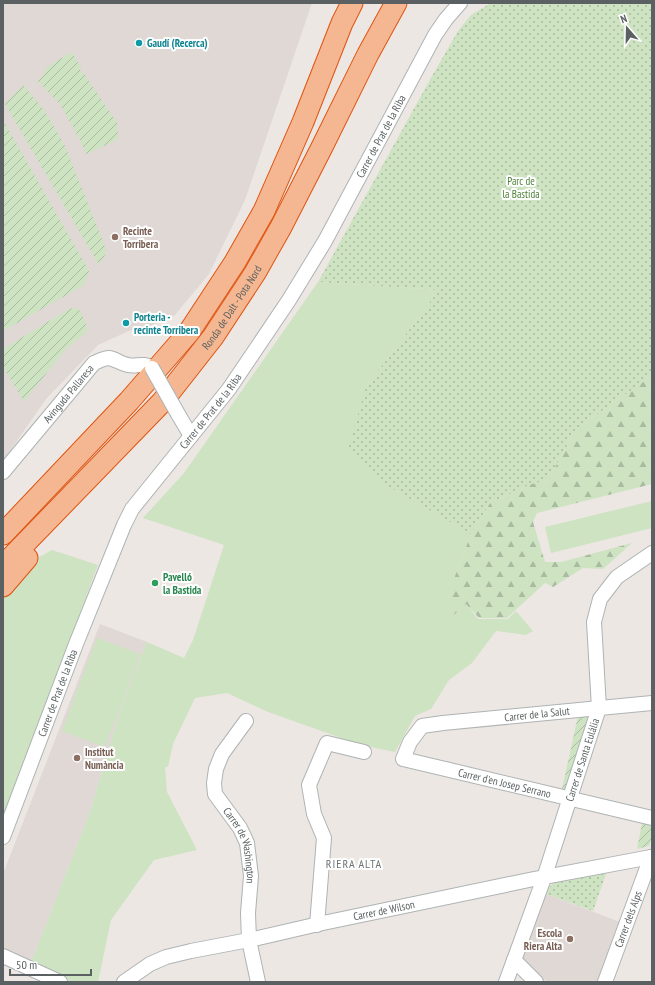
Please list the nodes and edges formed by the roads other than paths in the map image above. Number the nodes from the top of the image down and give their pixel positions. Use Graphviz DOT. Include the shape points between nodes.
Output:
graph roads {
  1 [pos="352,3"];
  2 [pos="396,3"];
  3 [pos="460,3"];
  4 [pos="151,372"];
  5 [pos="170,408"];
  6 [pos="191,436"];
  7 [pos="3,472"];
  8 [pos="3,515"];
  9 [pos="3,534"];
  10 [pos="652,553"];
  11 [pos="3,566"];
  12 [pos="3,586"];
  13 [pos="652,703"];
  14 [pos="599,708"];
  15 [pos="246,721"];
  16 [pos="364,752"];
  17 [pos="403,759"];
  18 [pos="570,798"];
  19 [pos="652,818"];
  20 [pos="3,838"];
  21 [pos="652,857"];
  22 [pos="544,878"];
  23 [pos="317,925"];
  24 [pos="248,940"];
  25 [pos="3,956"];
  26 [pos="514,960"];
  27 [pos="60,982"];
  28 [pos="124,982"];
  29 [pos="258,982"];
  30 [pos="506,982"];
  31 [pos="536,982"];
  32 [pos="605,982"];
  1 -- 4 [label="highway, Ronda de Dalt - Pota Nord" via="264,211 236,262 189,332"];
  2 -- 5 [label="highway, Ronda de Dalt - Pota Nord" via="281,227"];
  3 -- 6 [label="street, Carrer de Prat de la Riba" via="435,35 325,241 289,300 243,370"];
  4 -- 5 [label="street, bridge"];
  4 -- 7 [label="street, Avinguda Pallaresa" via="149,365 128,365 110,358 94,363"];
  4 -- 8 [label="highway"];
  4 -- 9 [label="highway, Ronda de Dalt - Pota Nord" via="129,401"];
  5 -- 6 [label="street"];
  5 -- 11 [label="highway, Ronda de Dalt - Pota Nord"];
  5 -- 12 [label="highway"];
  6 -- 20 [label="street, Carrer de Prat de la Riba" via="132,509 124,525"];
  10 -- 14 [label="street, Carrer de Santa Eulália" via="617,577 600,599 594,622"];
  13 -- 14 [label="street, Carrer de la Salut"];
  14 -- 17 [label="street, Carrer de la Salut" via="422,726 410,742"];
  14 -- 18 [label="street, Carrer de Santa Eulália"];
  15 -- 24 [label="street, Carrer de Washington" via="222,754 216,768 214,783 215,794 240,828 247,843 251,876"];
  16 -- 23 [label="street" via="327,742 309,785 314,814 324,838"];
  17 -- 18 [label="street, Carrer d'en Josep Serrano"];
  18 -- 19 [label="street, Carrer d'en Josep Serrano"];
  18 -- 22 [label="street, Carrer de Santa Eulália"];
  21 -- 22 [label="street, Carrer de Wilson"];
  21 -- 32 [label="street, Carrer dels Alps"];
  22 -- 23 [label="street, Carrer de Wilson"];
  22 -- 26 [label="street, Carrer de Santa Eulália"];
  23 -- 24 [label="street, Carrer de Wilson"];
  24 -- 28 [label="street, Carrer de Wilson" via="166,957 150,964"];
  24 -- 29 [label="street, Carrer de Washington"];
  25 -- 27 [label="street"];
  26 -- 30 [label="street, Carrer de Santa Eulália"];
  26 -- 31 [label="street"];
}
